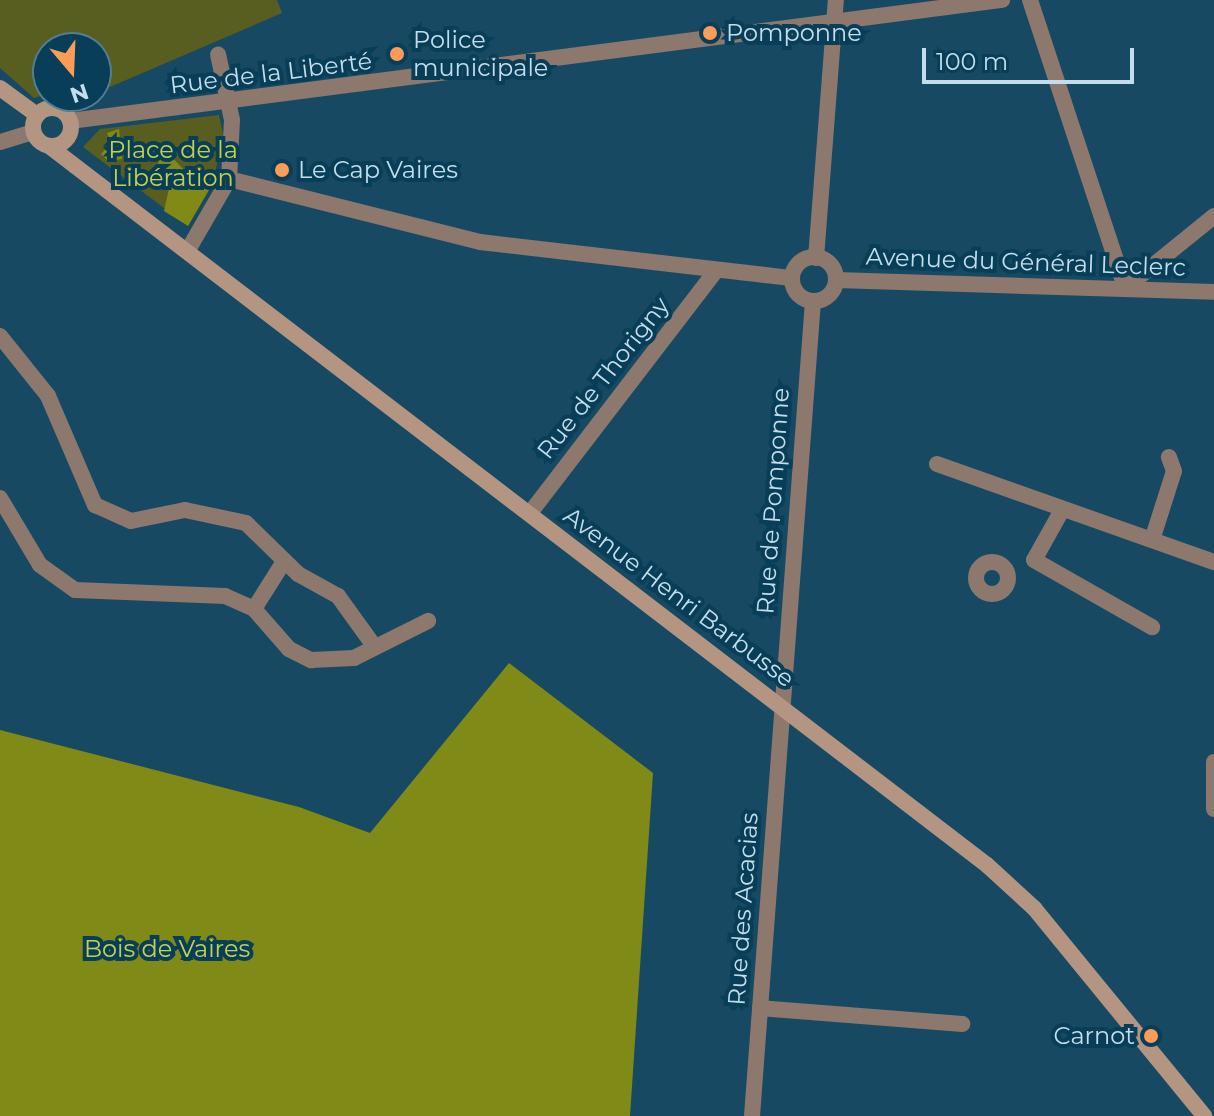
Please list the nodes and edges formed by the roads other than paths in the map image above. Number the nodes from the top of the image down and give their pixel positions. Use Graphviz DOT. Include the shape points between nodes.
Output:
graph roads {
  1 [pos="836,0"];
  2 [pos="1002,0"];
  3 [pos="1030,0"];
  4 [pos="833,27"];
  5 [pos="218,54"];
  6 [pos="0,88"];
  7 [pos="230,102"];
  8 [pos="35,123"];
  9 [pos="68,130"];
  10 [pos="0,142"];
  11 [pos="49,146"];
  12 [pos="76,167"];
  13 [pos="229,179"];
  14 [pos="1214,216"];
  15 [pos="188,250"];
  16 [pos="816,258"];
  17 [pos="714,273"];
  18 [pos="792,278"];
  19 [pos="836,280"];
  20 [pos="1124,287"];
  21 [pos="1214,292"];
  22 [pos="813,301"];
  23 [pos="0,336"];
  24 [pos="1169,457"];
  25 [pos="937,464"];
  26 [pos="0,498"];
  27 [pos="1062,510"];
  28 [pos="530,513"];
  29 [pos="6,530"];
  30 [pos="1152,540"];
  31 [pos="1034,560"];
  32 [pos="1214,562"];
  33 [pos="283,563"];
  34 [pos="1007,571"];
  35 [pos="254,609"];
  36 [pos="428,621"];
  37 [pos="1152,627"];
  38 [pos="374,646"];
  39 [pos="782,705"];
  40 [pos="1214,762"];
  41 [pos="1214,809"];
  42 [pos="760,1008"];
  43 [pos="962,1024"];
  44 [pos="752,1116"];
  45 [pos="1204,1116"];
  1 -- 4 [label="street"];
  2 -- 4 [label="street, Rue de la Liberté"];
  3 -- 20 [label="street"];
  4 -- 7 [label="street, Rue de la Liberté"];
  4 -- 16 [label="street"];
  5 -- 7 [label="street"];
  6 -- 8 [label="main road"];
  7 -- 9 [label="street, Rue de la Liberté"];
  7 -- 13 [label="street"];
  8 -- 9 [label="main road" via="57,109"];
  8 -- 10 [label="street"];
  8 -- 11 [label="main road, Avenue Henri Barbusse"];
  9 -- 11 [label="main road"];
  9 -- 12 [label="main road"];
  11 -- 12 [label="main road, Avenue Henri Barbusse"];
  12 -- 15 [label="main road, Avenue Henri Barbusse"];
  13 -- 15 [label="street"];
  13 -- 17 [label="street" via="443,235"];
  14 -- 20 [label="street"];
  15 -- 28 [label="main road, Avenue Henri Barbusse"];
  16 -- 18 [label="street" via="799,264"];
  16 -- 19 [label="street" via="832,268"];
  17 -- 18 [label="street"];
  17 -- 28 [label="street, Rue de Thorigny"];
  18 -- 22 [label="street" via="799,295"];
  19 -- 20 [label="street, Avenue du Général Leclerc"];
  19 -- 22 [label="street" via="831,293"];
  20 -- 21 [label="street, Avenue du Général Leclerc"];
  22 -- 39 [label="street, Rue de Pomponne"];
  23 -- 33 [label="street" via="48,396 95,505 107,515 131,521 185,510 221,513 258,531"];
  24 -- 30 [label="street" via="1174,471"];
  25 -- 27 [label="street"];
  26 -- 29 [label="street"];
  27 -- 30 [label="street"];
  27 -- 31 [label="street"];
  28 -- 39 [label="main road, Avenue Henri Barbusse"];
  29 -- 35 [label="street" via="40,565 75,590 209,592"];
  30 -- 32 [label="street"];
  31 -- 34 [label="street"];
  31 -- 37 [label="street"];
  33 -- 35 [label="street"];
  33 -- 38 [label="street" via="338,596"];
  35 -- 38 [label="street" via="289,649 311,660 340,662"];
  36 -- 38 [label="street" via="414,633"];
  39 -- 42 [label="street, Rue des Acacias"];
  39 -- 45 [label="main road, Avenue Henri Barbusse" via="1018,892"];
  40 -- 41 [label="street"];
  42 -- 43 [label="street"];
  42 -- 44 [label="street, Rue des Acacias"];
}
